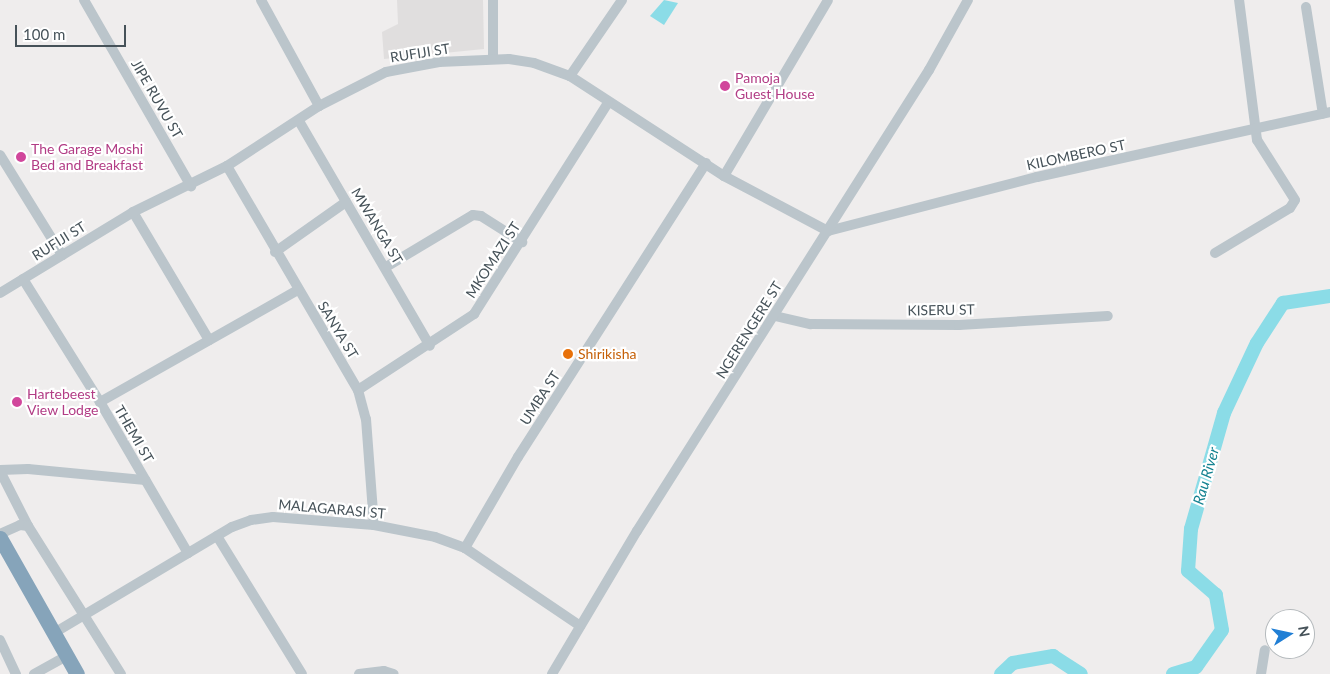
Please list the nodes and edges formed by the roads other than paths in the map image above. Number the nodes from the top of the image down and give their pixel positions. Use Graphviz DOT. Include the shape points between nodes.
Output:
graph roads {
  1 [pos="84,0"];
  2 [pos="261,0"];
  3 [pos="493,0"];
  4 [pos="622,0"];
  5 [pos="828,0"];
  6 [pos="968,0"];
  7 [pos="1239,0"];
  8 [pos="1306,7"];
  9 [pos="493,58"];
  10 [pos="570,76"];
  11 [pos="608,103"];
  12 [pos="320,106"];
  13 [pos="1327,113"];
  14 [pos="299,121"];
  15 [pos="1256,131"];
  16 [pos="0,155"];
  17 [pos="706,163"];
  18 [pos="227,166"];
  19 [pos="724,176"];
  20 [pos="191,186"];
  21 [pos="346,202"];
  22 [pos="132,212"];
  23 [pos="828,231"];
  24 [pos="522,242"];
  25 [pos="275,252"];
  26 [pos="1215,252"];
  27 [pos="62,255"];
  28 [pos="386,267"];
  29 [pos="23,279"];
  30 [pos="298,290"];
  31 [pos="0,293"];
  32 [pos="775,316"];
  33 [pos="1108,316"];
  34 [pos="209,340"];
  35 [pos="430,346"];
  36 [pos="358,390"];
  37 [pos="100,402"];
  38 [pos="0,470"];
  39 [pos="145,480"];
  40 [pos="374,525"];
  41 [pos="28,526"];
  42 [pos="0,534"];
  43 [pos="217,536"];
  44 [pos="0,538"];
  45 [pos="465,548"];
  46 [pos="188,553"];
  47 [pos="86,614"];
  48 [pos="580,626"];
  49 [pos="54,633"];
  50 [pos="1,643"];
  51 [pos="1265,650"];
  52 [pos="66,656"];
  53 [pos="116,672"];
  54 [pos="16,674"];
  55 [pos="34,674"];
  56 [pos="77,674"];
  57 [pos="302,674"];
  58 [pos="359,674"];
  59 [pos="394,674"];
  60 [pos="552,674"];
  61 [pos="1262,674"];
  1 -- 20 [label="street, JIPE RUVU ST"];
  2 -- 12 [label="street"];
  3 -- 9 [label="street"];
  4 -- 10 [label="street"];
  5 -- 19 [label="street"];
  6 -- 23 [label="street, NGERENGERE ST" via="929,70"];
  7 -- 15 [label="street" via="1243,52"];
  8 -- 13 [label="street"];
  9 -- 10 [label="street, RUFIJI ST" via="534,63"];
  9 -- 12 [label="street, RUFIJI ST" via="386,72"];
  10 -- 11 [label="street, RUFIJI ST"];
  11 -- 17 [label="street, RUFIJI ST"];
  11 -- 24 [label="street, MKOMAZI ST"];
  12 -- 14 [label="street, RUFIJI ST"];
  13 -- 15 [label="street, KILOMBERO ST"];
  14 -- 18 [label="street, RUFIJI ST"];
  14 -- 21 [label="street, MWANGA ST"];
  15 -- 23 [label="street, KILOMBERO ST" via="1037,177"];
  15 -- 26 [label="street" via="1259,147 1295,202"];
  16 -- 27 [label="street"];
  17 -- 19 [label="street, RUFIJI ST"];
  17 -- 45 [label="street, UMBA ST" via="518,457"];
  18 -- 20 [label="street, RUFIJI ST"];
  18 -- 25 [label="street, SANYA ST"];
  19 -- 23 [label="street, RUFIJI ST"];
  20 -- 22 [label="street, RUFIJI ST"];
  21 -- 25 [label="street"];
  21 -- 28 [label="street, MWANGA ST"];
  22 -- 27 [label="street, RUFIJI ST"];
  22 -- 34 [label="street"];
  23 -- 32 [label="street, NGERENGERE ST"];
  24 -- 28 [label="street" via="480,216 473,215"];
  24 -- 35 [label="street, MKOMAZI ST" via="474,314"];
  25 -- 30 [label="street, SANYA ST"];
  27 -- 29 [label="street, RUFIJI ST"];
  28 -- 35 [label="street, MWANGA ST"];
  29 -- 31 [label="street, RUFIJI ST"];
  29 -- 37 [label="street, THEMI ST"];
  30 -- 34 [label="street"];
  30 -- 36 [label="street, SANYA ST"];
  32 -- 33 [label="street, KISERU ST" via="811,324 959,325"];
  32 -- 48 [label="street, NGERENGERE ST"];
  34 -- 37 [label="street"];
  35 -- 36 [label="street, MKOMAZI ST"];
  36 -- 40 [label="street, SANYA ST" via="366,419"];
  37 -- 39 [label="street, THEMI ST"];
  38 -- 39 [label="street" via="28,468"];
  38 -- 41 [label="street"];
  39 -- 46 [label="street, THEMI ST"];
  40 -- 43 [label="street, MALAGARASI ST" via="273,517 251,520"];
  40 -- 45 [label="street, MALAGARASI ST" via="435,537"];
  41 -- 42 [label="street" via="20,525"];
  41 -- 47 [label="street"];
  43 -- 46 [label="street, MALAGARASI ST"];
  43 -- 57 [label="street"];
  44 -- 49 [label="highway"];
  45 -- 48 [label="street, MALAGARASI ST"];
  46 -- 47 [label="street, MALAGARASI ST"];
  47 -- 49 [label="street, MALAGARASI ST"];
  47 -- 53 [label="street"];
  48 -- 60 [label="street, NGERENGERE ST"];
  49 -- 52 [label="highway"];
  50 -- 54 [label="street"];
  51 -- 61 [label="street"];
  52 -- 55 [label="street"];
  52 -- 56 [label="highway"];
  58 -- 59 [label="street" via="384,671"];
}
